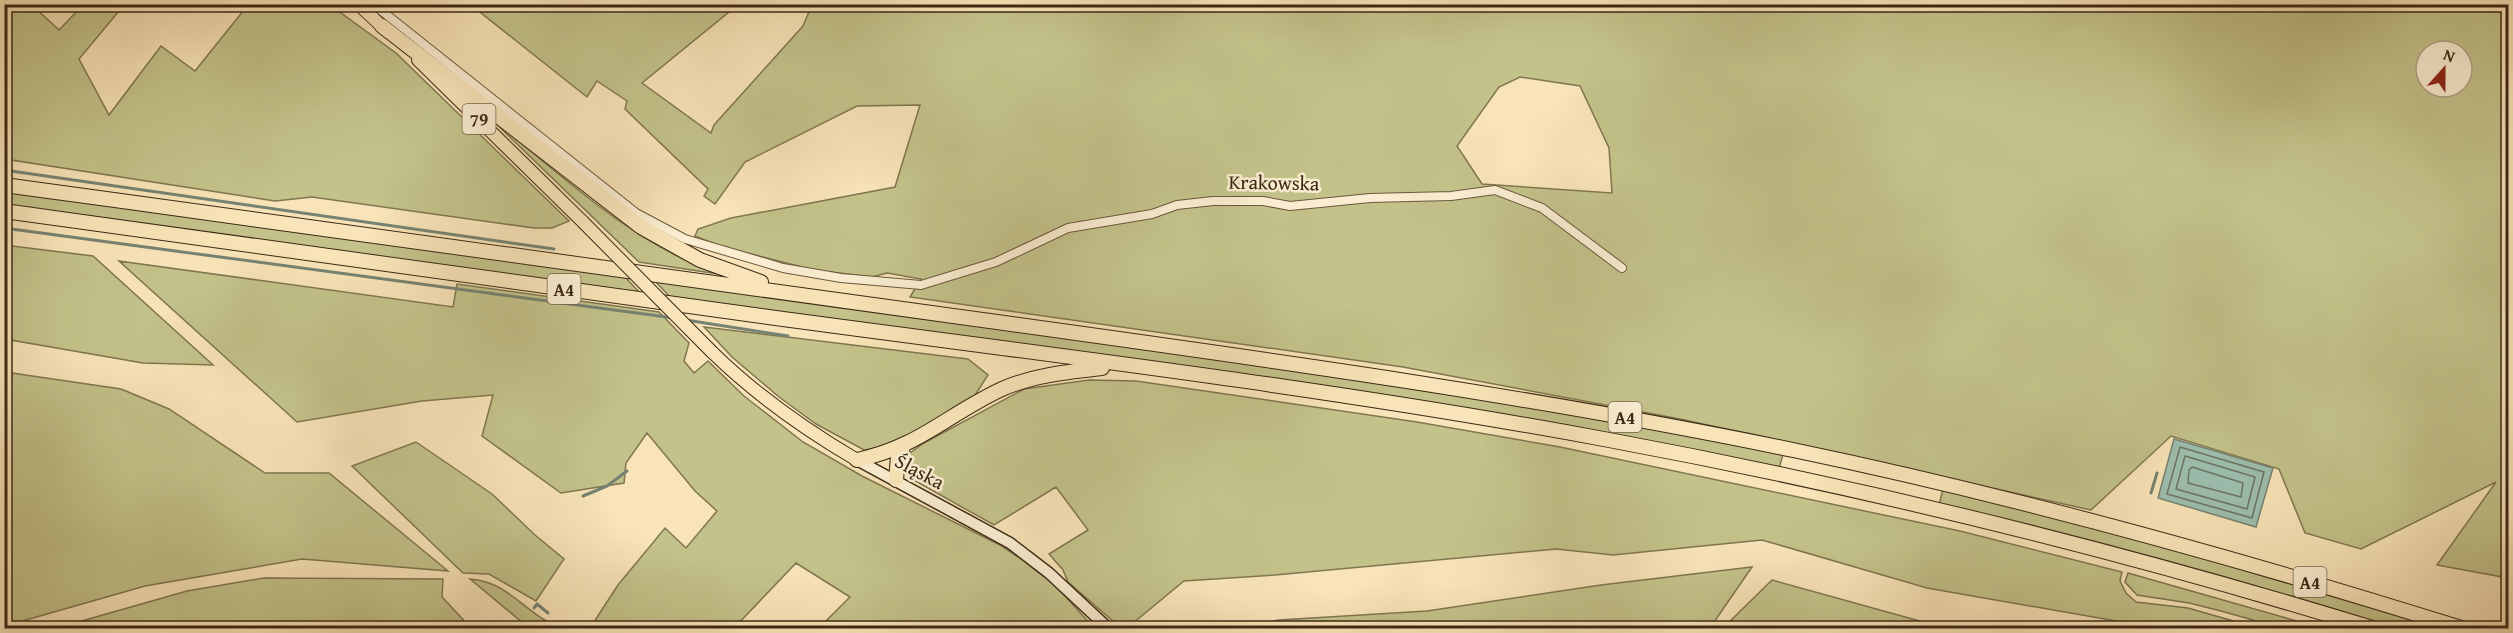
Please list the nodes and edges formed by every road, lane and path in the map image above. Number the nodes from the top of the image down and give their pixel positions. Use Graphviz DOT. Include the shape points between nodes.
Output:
graph roads {
  1 [pos="358,4"];
  2 [pos="373,4"];
  3 [pos="381,26"];
  4 [pos="4,185"];
  5 [pos="4,211"];
  6 [pos="1622,268"];
  7 [pos="803,295"];
  8 [pos="1124,366"];
  9 [pos="903,447"];
  10 [pos="857,460"];
  11 [pos="896,480"];
  12 [pos="1108,628"];
  13 [pos="2372,628"];
  14 [pos="2461,628"];
  1 -- 3 [label="main road, 79"];
  2 -- 6 [label="street, Krakowska" via="618,200 677,236 783,268 915,285 996,262 1068,228 1152,214 1177,205 1263,201 1290,206 1495,190 1542,208"];
  3 -- 7 [label="highway" via="641,227 712,265"];
  3 -- 10 [label="main road, Śląska / 79, bridge" via="755,393"];
  4 -- 7 [label="highway, A4"];
  5 -- 8 [label="highway, A4"];
  7 -- 14 [label="highway, A4" via="1353,372 1570,407 1855,463 2112,526"];
  8 -- 9 [label="highway" via="1060,372 1022,382 984,398"];
  8 -- 13 [label="highway, A4" via="1386,402 1612,440 1908,502 2152,564"];
  9 -- 10 [label="highway"];
  9 -- 11 [label="highway" via="898,456"];
  10 -- 11 [label="main road, Śląska / 79"];
  11 -- 12 [label="main road, Śląska / 79" via="1023,552"];
}
